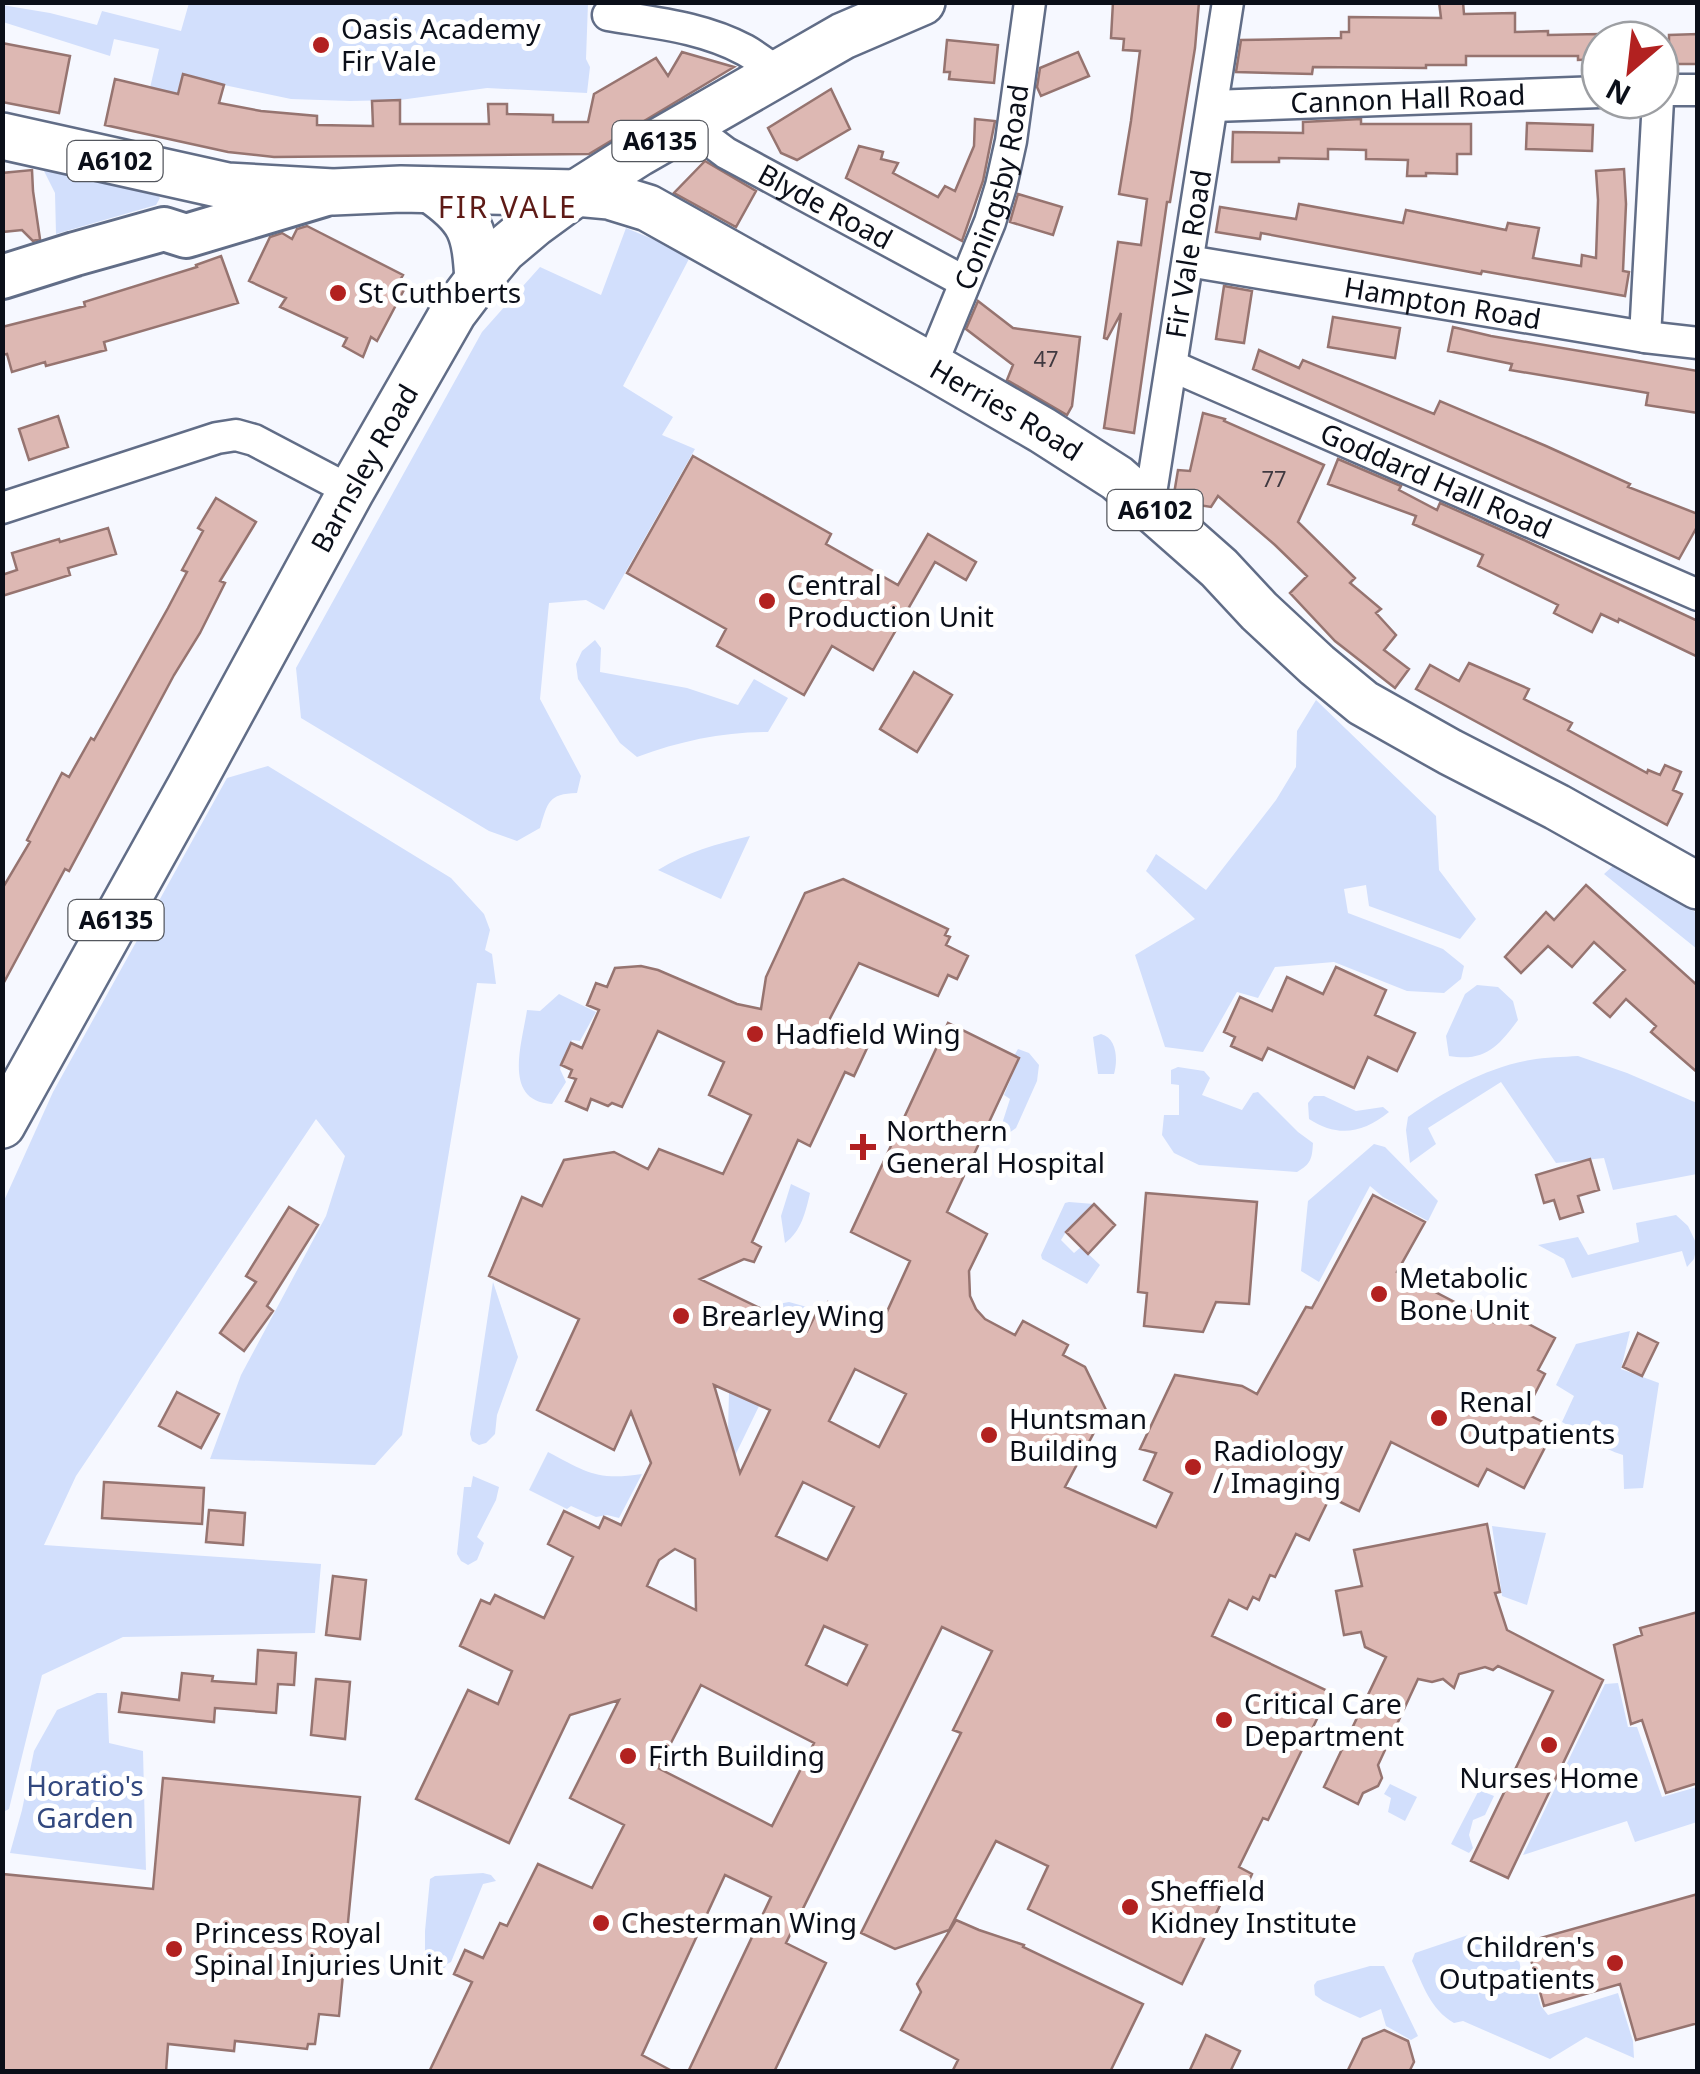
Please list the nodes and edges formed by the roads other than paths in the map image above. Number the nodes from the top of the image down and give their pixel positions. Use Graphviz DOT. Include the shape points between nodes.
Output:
graph roads {
  1 [pos="922,2"];
  2 [pos="1030,2"];
  3 [pos="1228,2"];
  4 [pos="608,19"];
  5 [pos="777,72"];
  6 [pos="1580,93"];
  7 [pos="1214,106"];
  8 [pos="1657,120"];
  9 [pos="694,121"];
  10 [pos="2,136"];
  11 [pos="227,186"];
  12 [pos="431,190"];
  13 [pos="333,192"];
  14 [pos="576,193"];
  15 [pos="164,229"];
  16 [pos="1188,260"];
  17 [pos="2,277"];
  18 [pos="478,280"];
  19 [pos="965,282"];
  20 [pos="1645,337"];
  21 [pos="1698,343"];
  22 [pos="931,366"];
  23 [pos="1172,366"];
  24 [pos="351,491"];
  25 [pos="1144,501"];
  26 [pos="2,508"];
  27 [pos="1698,595"];
  28 [pos="1698,886"];
  29 [pos="2,1125"];
  1 -- 5 [label="main road, Barnsley Road / A6135"];
  2 -- 19 [label="street, Coningsby Road" via="1002,186"];
  3 -- 7 [label="street, Fir Vale Road"];
  4 -- 5 [label="street" via="716,37"];
  5 -- 9 [label="main road, Barnsley Road / A6135"];
  6 -- 7 [label="street, Cannon Hall Road"];
  7 -- 16 [label="street, Fir Vale Road"];
  8 -- 20 [label="street"];
  9 -- 14 [label="main road, Barnsley Road / A6135"];
  9 -- 19 [label="street, Blyde Road" via="726,153"];
  10 -- 11 [label="main road, A6102"];
  11 -- 13 [label="main road, A6102"];
  11 -- 15 [label="main road"];
  12 -- 13 [label="main road, A6102"];
  12 -- 14 [label="main road, A6102"];
  12 -- 18 [label="main road" via="469,226"];
  13 -- 15 [label="main road" via="186,236"];
  14 -- 18 [label="main road, Barnsley Road / A6135" via="512,242"];
  14 -- 22 [label="main road, Herries Road / A6102" via="648,208"];
  15 -- 17 [label="main road"];
  16 -- 20 [label="street, Hampton Road"];
  16 -- 23 [label="street, Fir Vale Road"];
  18 -- 24 [label="main road, Barnsley Road / A6135"];
  19 -- 22 [label="street, Coningsby Road"];
  20 -- 21 [label="street, Hampton Road"];
  22 -- 25 [label="main road, Herries Road / A6102" via="1042,430"];
  23 -- 25 [label="street, Fir Vale Road" via="1152,488"];
  23 -- 27 [label="street, Goddard Hall Road"];
  24 -- 26 [label="street" via="236,435"];
  24 -- 29 [label="main road, Barnsley Road / A6135"];
  25 -- 28 [label="main road, Herries Road / A6102" via="1363,703"];
}
